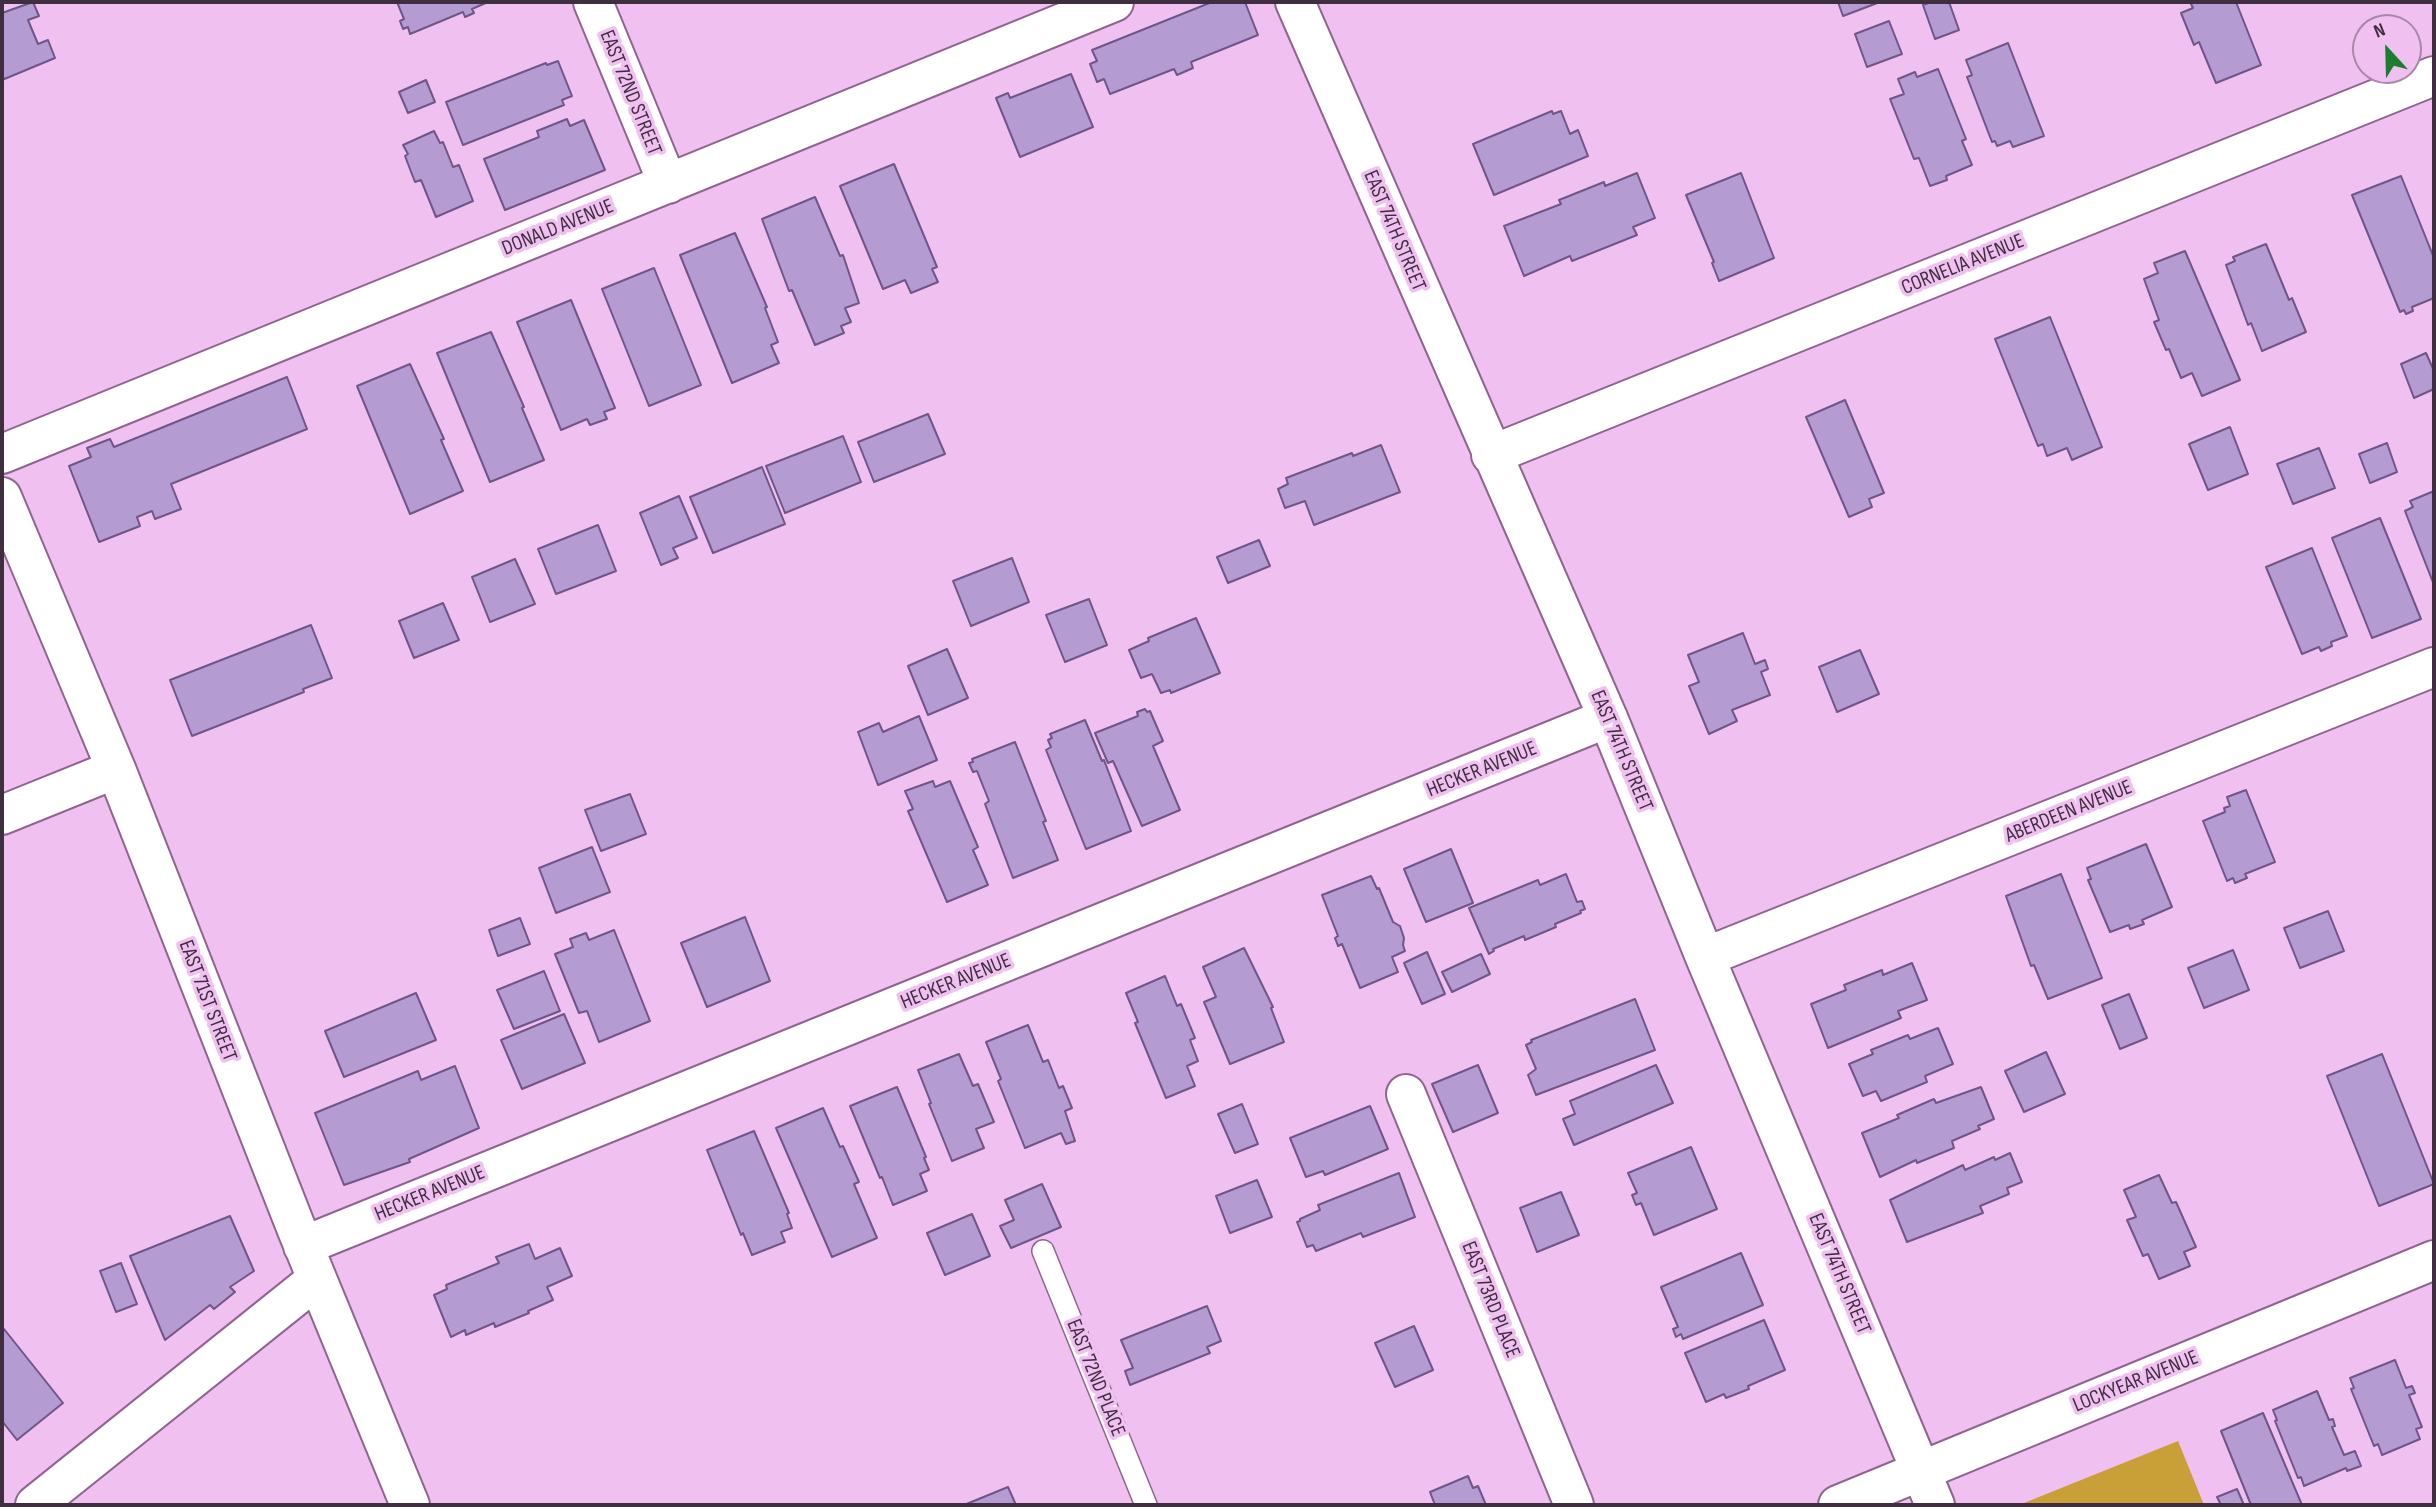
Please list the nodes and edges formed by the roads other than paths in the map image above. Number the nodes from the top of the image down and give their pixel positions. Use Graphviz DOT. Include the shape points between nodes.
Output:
graph roads {
  1 [pos="593,2"];
  2 [pos="1114,2"];
  3 [pos="1295,2"];
  4 [pos="2434,76"];
  5 [pos="668,184"];
  6 [pos="2,454"];
  7 [pos="1491,455"];
  8 [pos="2,497"];
  9 [pos="2434,667"];
  10 [pos="1608,718"];
  11 [pos="116,769"];
  12 [pos="2,815"];
  13 [pos="1705,957"];
  14 [pos="1406,1094"];
  15 [pos="1043,1251"];
  16 [pos="2434,1260"];
  17 [pos="310,1263"];
  18 [pos="1921,1469"];
  19 [pos="35,1505"];
  20 [pos="410,1505"];
  21 [pos="1146,1505"];
  22 [pos="1574,1505"];
  23 [pos="1838,1505"];
  24 [pos="1935,1505"];
  1 -- 5 [label="street, EAST 72ND STREET"];
  2 -- 5 [label="street, DONALD AVENUE"];
  3 -- 7 [label="street, EAST 74TH STREET"];
  4 -- 7 [label="street, CORNELIA AVENUE"];
  5 -- 6 [label="street, DONALD AVENUE"];
  7 -- 10 [label="street, EAST 74TH STREET"];
  8 -- 11 [label="street, EAST 71ST STREET"];
  9 -- 13 [label="street, ABERDEEN AVENUE"];
  10 -- 13 [label="street, EAST 74TH STREET"];
  10 -- 17 [label="street, HECKER AVENUE"];
  11 -- 12 [label="street"];
  11 -- 17 [label="street, EAST 71ST STREET"];
  13 -- 18 [label="street, EAST 74TH STREET"];
  14 -- 22 [label="street, EAST 73RD PLACE"];
  15 -- 21 [label="lane, EAST 72ND PLACE"];
  16 -- 18 [label="street, LOCKYEAR AVENUE"];
  17 -- 19 [label="street, HECKER AVENUE"];
  17 -- 20 [label="street, EAST 71ST STREET"];
  18 -- 23 [label="street, LOCKYEAR AVENUE"];
  18 -- 24 [label="street, EAST 74TH STREET"];
}
